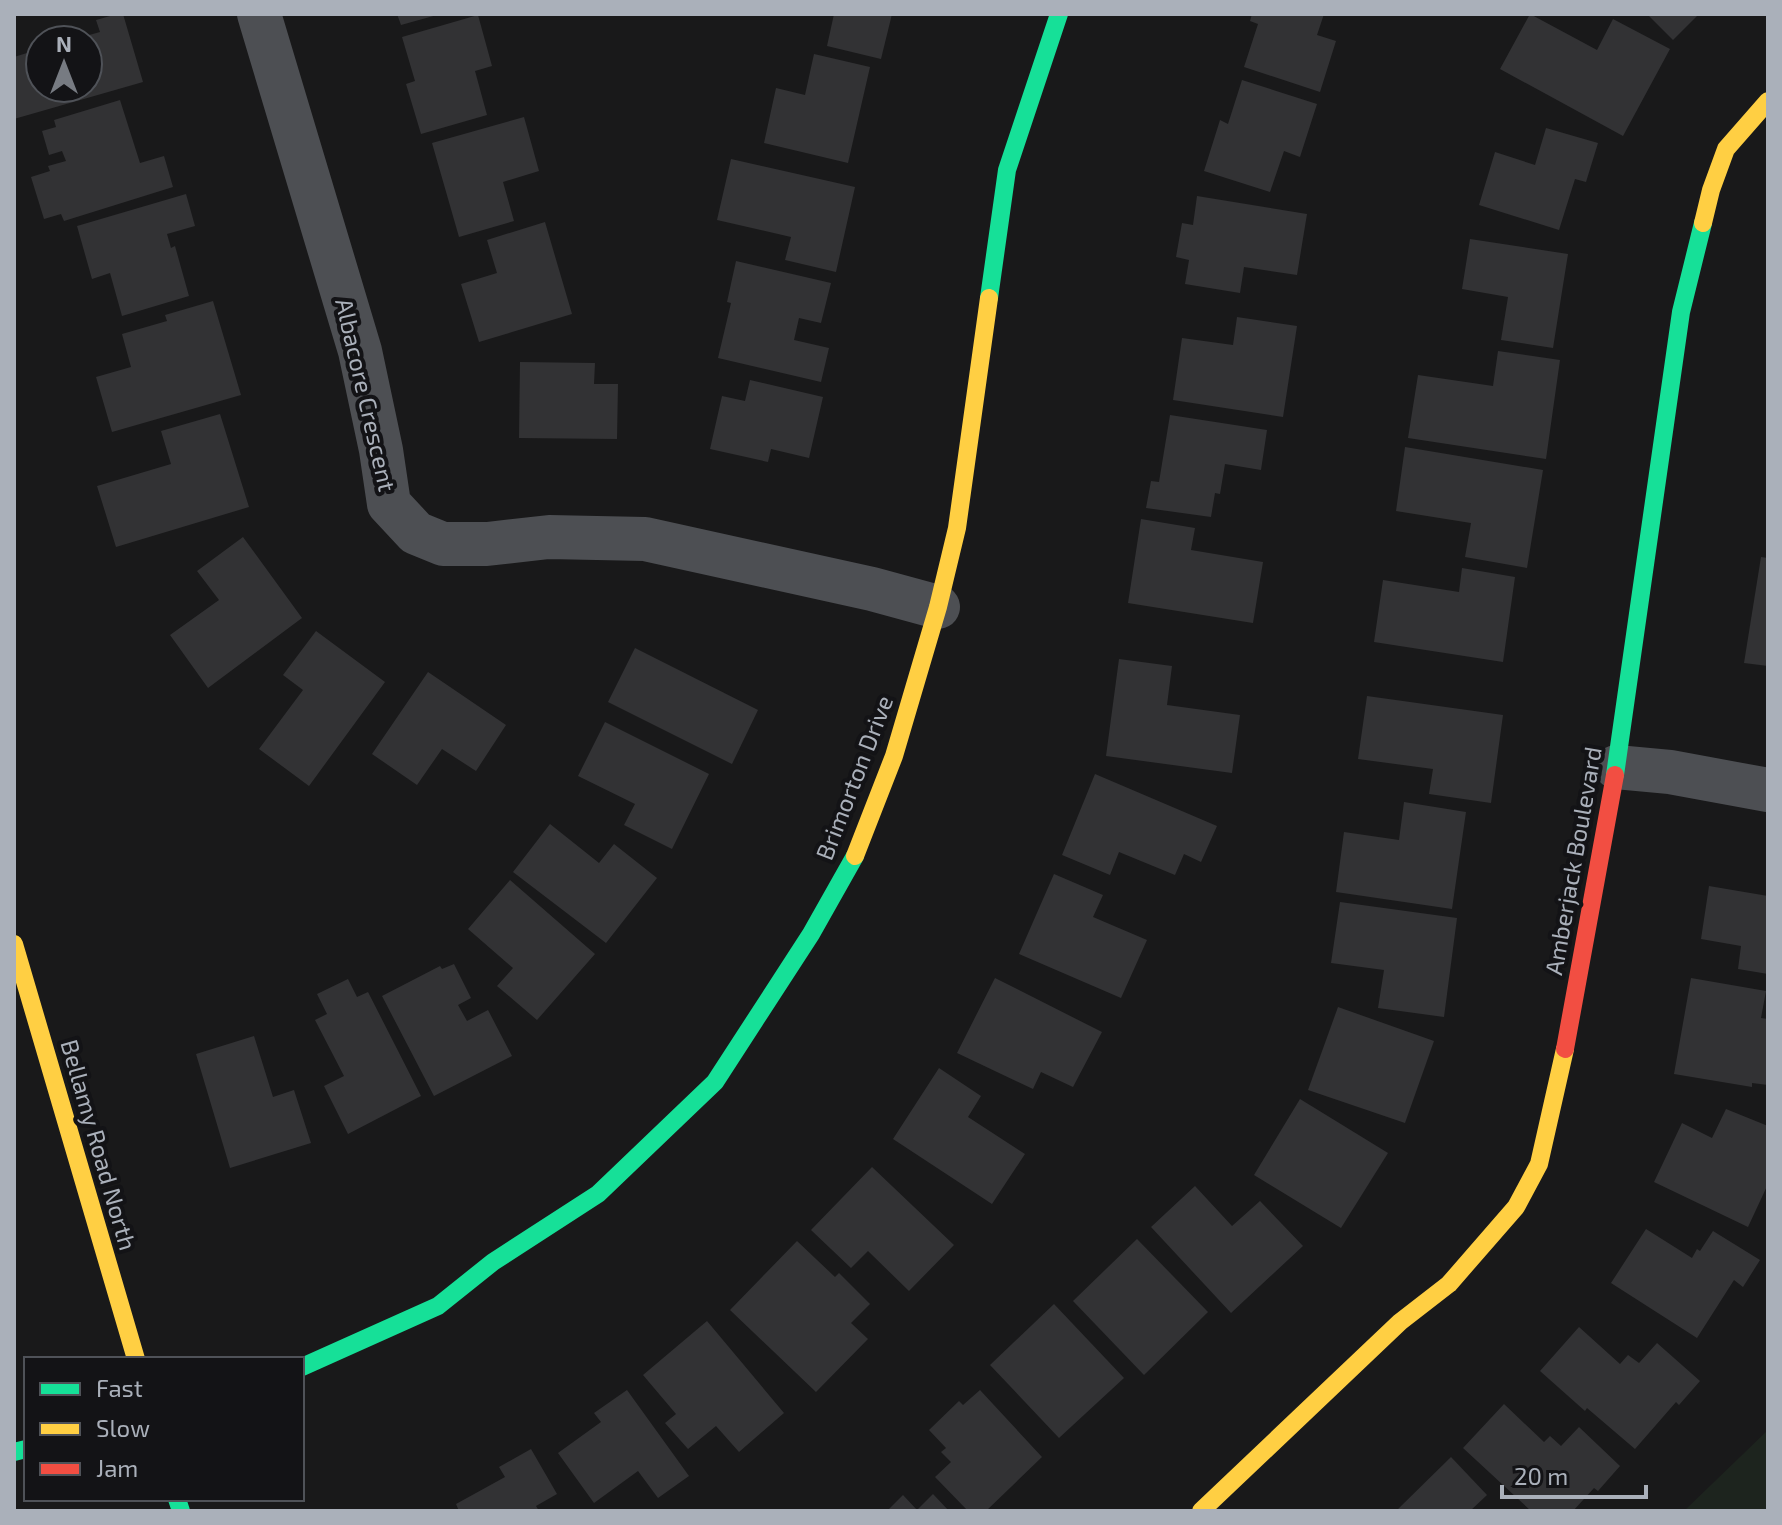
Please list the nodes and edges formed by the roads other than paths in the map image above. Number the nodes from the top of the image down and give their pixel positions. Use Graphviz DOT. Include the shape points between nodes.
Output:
graph roads {
  1 [pos="259,14"];
  2 [pos="1059,14"];
  3 [pos="1768,101"];
  4 [pos="938,607"];
  5 [pos="1616,767"];
  6 [pos="1768,790"];
  7 [pos="14,944"];
  8 [pos="135,1357"];
  9 [pos="304,1366"];
  10 [pos="1201,1511"];
  1 -- 4 [label="street, Albacore Crescent" via="360,351 389,504 416,533 443,544 549,537 645,539"];
  2 -- 4 [label="street, Brimorton Drive" via="1007,170 957,528"];
  3 -- 5 [label="street, Amberjack Boulevard" via="1726,149 1681,312"];
  4 -- 9 [label="street, Brimorton Drive" via="894,756 856,855 715,1082 598,1194 493,1262 438,1306"];
  5 -- 6 [label="street"];
  5 -- 10 [label="street, Amberjack Boulevard" via="1539,1164 1516,1207 1449,1284 1400,1322"];
  7 -- 8 [label="street, Bellamy Road North"];
}
